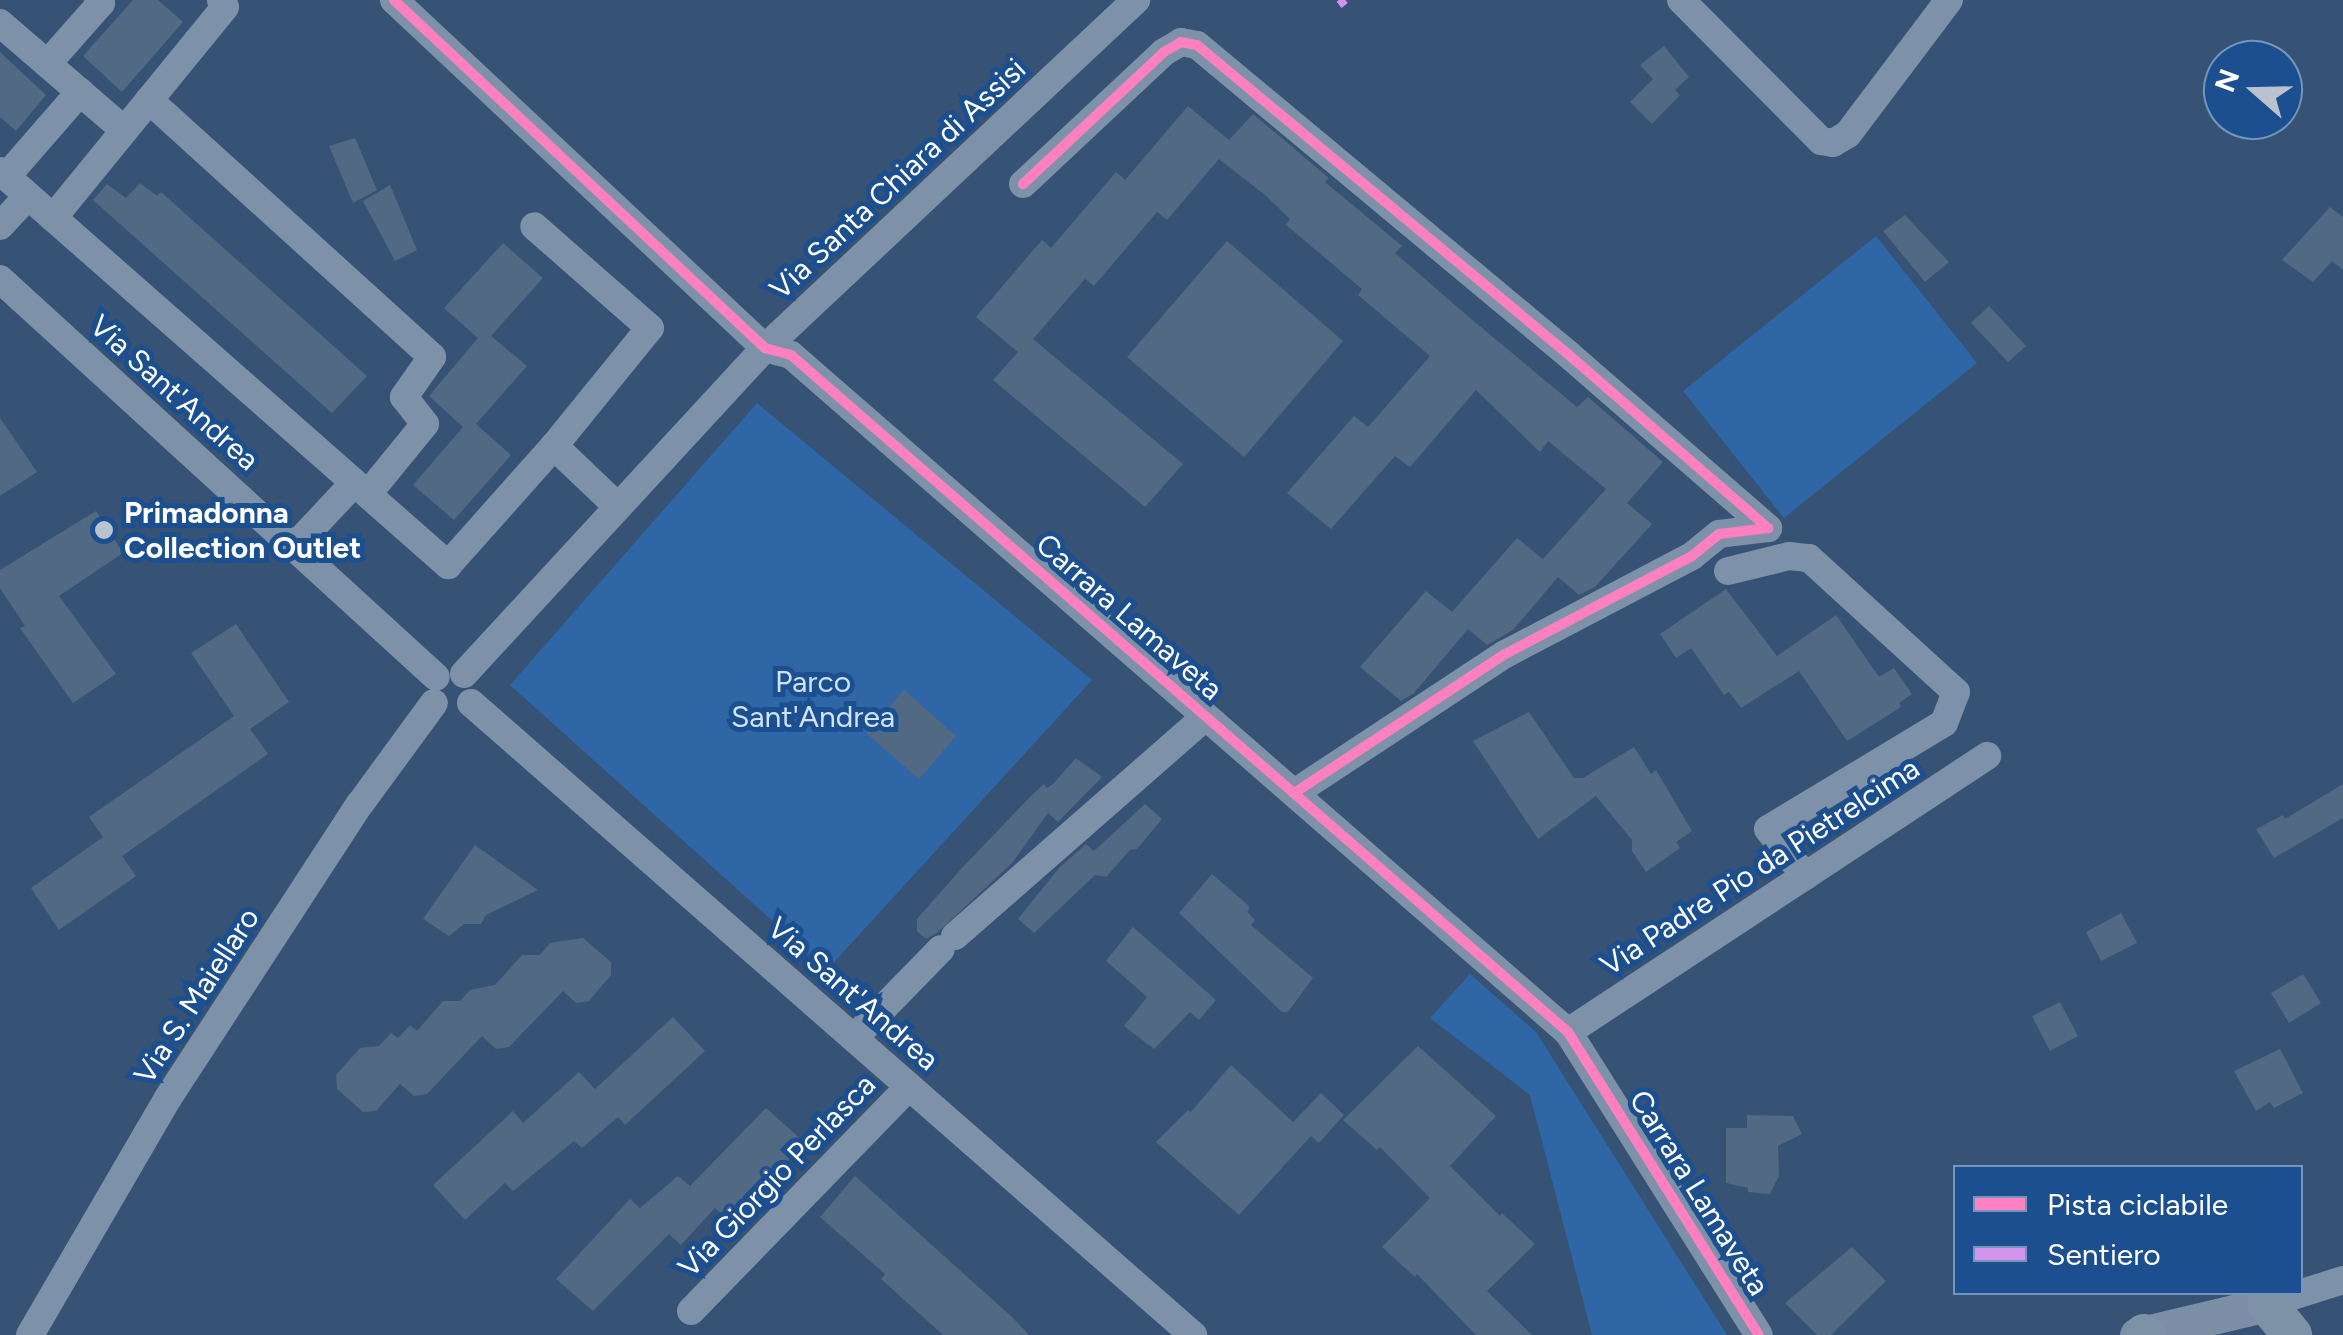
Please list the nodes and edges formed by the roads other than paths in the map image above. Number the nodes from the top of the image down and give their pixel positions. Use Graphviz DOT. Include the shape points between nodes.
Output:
graph roads {
  1 [pos="98,0"];
  2 [pos="221,0"];
  3 [pos="394,0"];
  4 [pos="1136,0"];
  5 [pos="1681,0"];
  6 [pos="1949,0"];
  7 [pos="0,23"];
  8 [pos="48,63"];
  9 [pos="80,92"];
  10 [pos="149,100"];
  11 [pos="124,130"];
  12 [pos="3,174"];
  13 [pos="1023,184"];
  14 [pos="28,196"];
  15 [pos="53,218"];
  16 [pos="0,226"];
  17 [pos="534,226"];
  18 [pos="0,279"];
  19 [pos="765,348"];
  20 [pos="554,446"];
  21 [pos="361,488"];
  22 [pos="618,506"];
  23 [pos="294,547"];
  24 [pos="1728,571"];
  25 [pos="445,684"];
  26 [pos="1206,717"];
  27 [pos="1987,756"];
  28 [pos="1297,791"];
  29 [pos="1804,876"];
  30 [pos="1568,1032"];
  31 [pos="854,1038"];
  32 [pos="909,1086"];
  33 [pos="2343,1280"];
  34 [pos="691,1311"];
  35 [pos="2276,1325"];
  36 [pos="30,1335"];
  37 [pos="1193,1335"];
  38 [pos="1759,1335"];
  39 [pos="2142,1335"];
  1 -- 8 [label="street"];
  2 -- 10 [label="street" via="225,7"];
  3 -- 19 [label="street, Carrara Lamaveta"];
  4 -- 19 [label="street, Via Santa Chiara di Assisi"];
  5 -- 6 [label="street" via="1820,141 1833,143 1848,134"];
  7 -- 8 [label="street"];
  8 -- 9 [label="street"];
  9 -- 11 [label="street"];
  9 -- 12 [label="street"];
  10 -- 11 [label="street"];
  10 -- 21 [label="street" via="432,357 404,397 424,424"];
  11 -- 15 [label="street"];
  12 -- 14 [label="street"];
  13 -- 28 [label="street" via="1164,52 1181,42 1197,44 1768,528 1719,534 1692,556 1506,654"];
  14 -- 15 [label="street"];
  14 -- 16 [label="street"];
  15 -- 21 [label="street"];
  17 -- 20 [label="street" via="650,328"];
  18 -- 23 [label="street, Via Sant'Andrea"];
  19 -- 22 [label="street, Via Santa Chiara di Assisi"];
  19 -- 26 [label="street, Carrara Lamaveta" via="792,355"];
  20 -- 21 [label="street" via="448,565"];
  20 -- 22 [label="street"];
  21 -- 23 [label="street"];
  22 -- 25 [label="street, Via Santa Chiara di Assisi"];
  23 -- 25 [label="street, Via Sant'Andrea"];
  24 -- 29 [label="street" via="1789,556 1809,558 1956,692 1944,723 1768,829"];
  25 -- 31 [label="street, Via Sant'Andrea" via="452,713 470,703"];
  25 -- 36 [label="street, Via S. Maiellaro" via="168,1098"];
  26 -- 28 [label="street, Carrara Lamaveta"];
  26 -- 31 [label="street" via="948,942"];
  27 -- 29 [label="street, Via Padre Pio da Pietrelcima"];
  28 -- 30 [label="street, Carrara Lamaveta"];
  29 -- 30 [label="street, Via Padre Pio da Pietrelcima"];
  30 -- 38 [label="street, Carrara Lamaveta"];
  31 -- 32 [label="street, Via Sant'Andrea"];
  32 -- 34 [label="street, Via Giorgio Perlasca"];
  32 -- 37 [label="street, Via Sant'Andrea"];
  33 -- 35 [label="street"];
  35 -- 39 [label="main road"];
}
